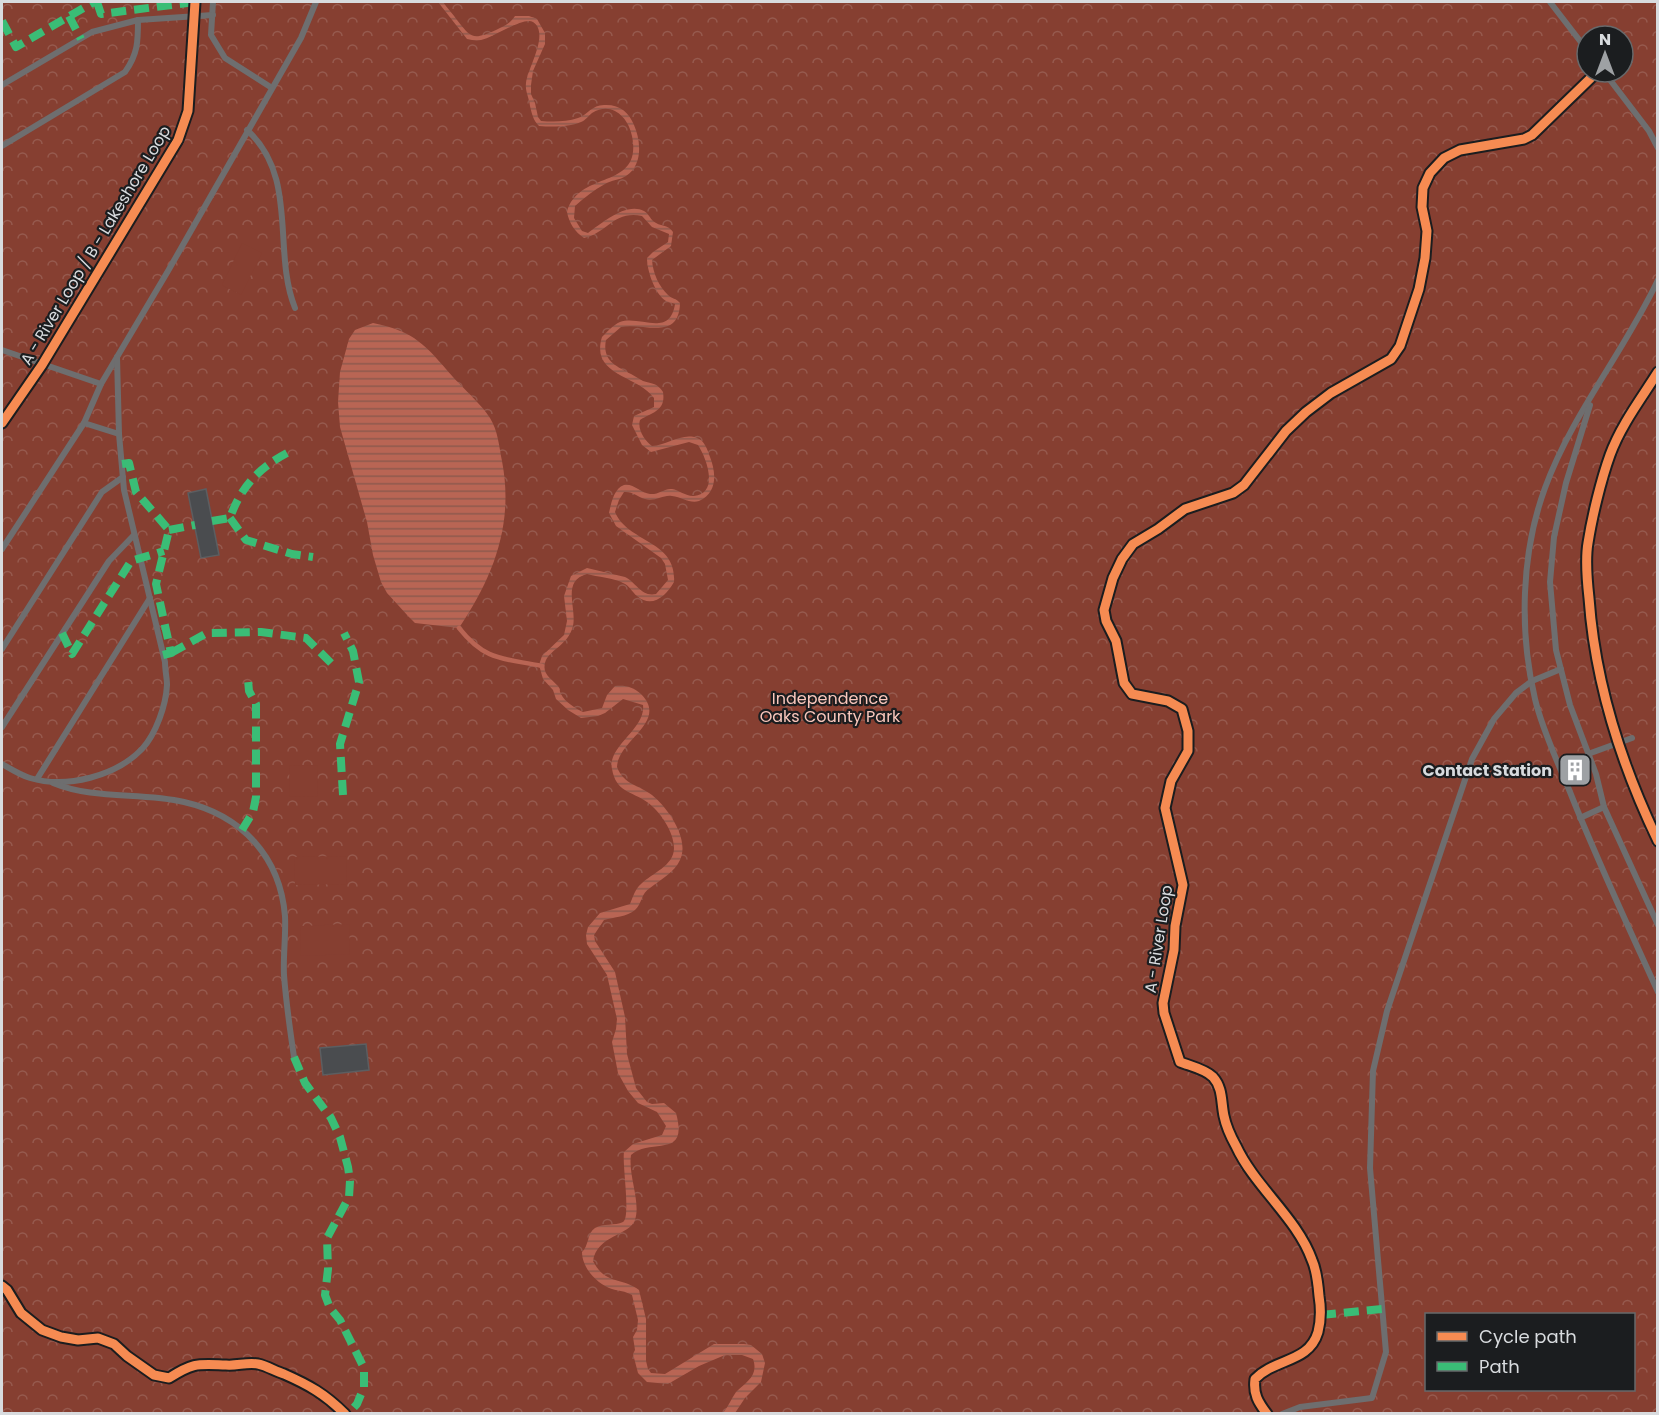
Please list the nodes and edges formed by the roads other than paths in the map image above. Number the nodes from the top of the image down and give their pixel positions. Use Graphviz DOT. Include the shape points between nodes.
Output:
graph roads {
  1 [pos="213,2"];
  2 [pos="316,2"];
  3 [pos="1550,2"];
  4 [pos="213,15"];
  5 [pos="138,20"];
  6 [pos="1575,34"];
  7 [pos="1613,84"];
  8 [pos="2,85"];
  9 [pos="272,88"];
  10 [pos="247,130"];
  11 [pos="2,146"];
  12 [pos="1658,148"];
  13 [pos="1658,280"];
  14 [pos="296,308"];
  15 [pos="2,350"];
  16 [pos="117,356"];
  17 [pos="101,384"];
  18 [pos="1593,395"];
  19 [pos="84,423"];
  20 [pos="119,434"];
  21 [pos="123,477"];
  22 [pos="134,535"];
  23 [pos="2,549"];
  24 [pos="150,598"];
  25 [pos="2,649"];
  26 [pos="1561,669"];
  27 [pos="1532,681"];
  28 [pos="2,727"];
  29 [pos="1632,738"];
  30 [pos="1588,754"];
  31 [pos="2,764"];
  32 [pos="36,779"];
  33 [pos="47,781"];
  34 [pos="1604,807"];
  35 [pos="1580,818"];
  36 [pos="1658,925"];
  37 [pos="1658,992"];
  38 [pos="294,1057"];
  39 [pos="1282,1413"];
  1 -- 4 [label="lane"];
  2 -- 9 [label="lane" via="301,38"];
  3 -- 6 [label="lane"];
  4 -- 5 [label="lane"];
  4 -- 9 [label="lane" via="211,35 225,58"];
  5 -- 8 [label="lane" via="92,32"];
  5 -- 11 [label="lane" via="134,60 125,72"];
  7 -- 12 [label="lane"];
  9 -- 10 [label="lane"];
  10 -- 14 [label="lane" via="263,148 280,195 286,279"];
  10 -- 16 [label="lane"];
  13 -- 18 [label="lane"];
  15 -- 17 [label="lane"];
  16 -- 17 [label="lane"];
  16 -- 20 [label="lane"];
  17 -- 19 [label="lane"];
  18 -- 26 [label="lane" via="1554,537 1550,582"];
  18 -- 27 [label="lane" via="1569,433 1535,523 1525,598"];
  19 -- 20 [label="lane"];
  19 -- 23 [label="lane"];
  20 -- 21 [label="lane"];
  21 -- 22 [label="lane"];
  21 -- 25 [label="lane" via="102,492"];
  22 -- 24 [label="lane"];
  22 -- 28 [label="lane" via="109,561"];
  24 -- 32 [label="lane"];
  24 -- 33 [label="lane" via="167,686 154,730 143,748 113,769 79,780"];
  26 -- 27 [label="lane"];
  26 -- 30 [label="lane"];
  27 -- 35 [label="lane"];
  27 -- 39 [label="lane" via="1494,719 1472,759 1387,1011 1373,1071 1370,1168 1386,1352 1372,1398"];
  29 -- 30 [label="lane"];
  30 -- 34 [label="lane"];
  31 -- 32 [label="lane"];
  32 -- 33 [label="lane"];
  33 -- 38 [label="lane" via="70,790 198,806 231,821 255,841 271,865 285,916 284,974"];
  34 -- 35 [label="lane"];
  34 -- 36 [label="lane"];
  35 -- 37 [label="lane"];
}
